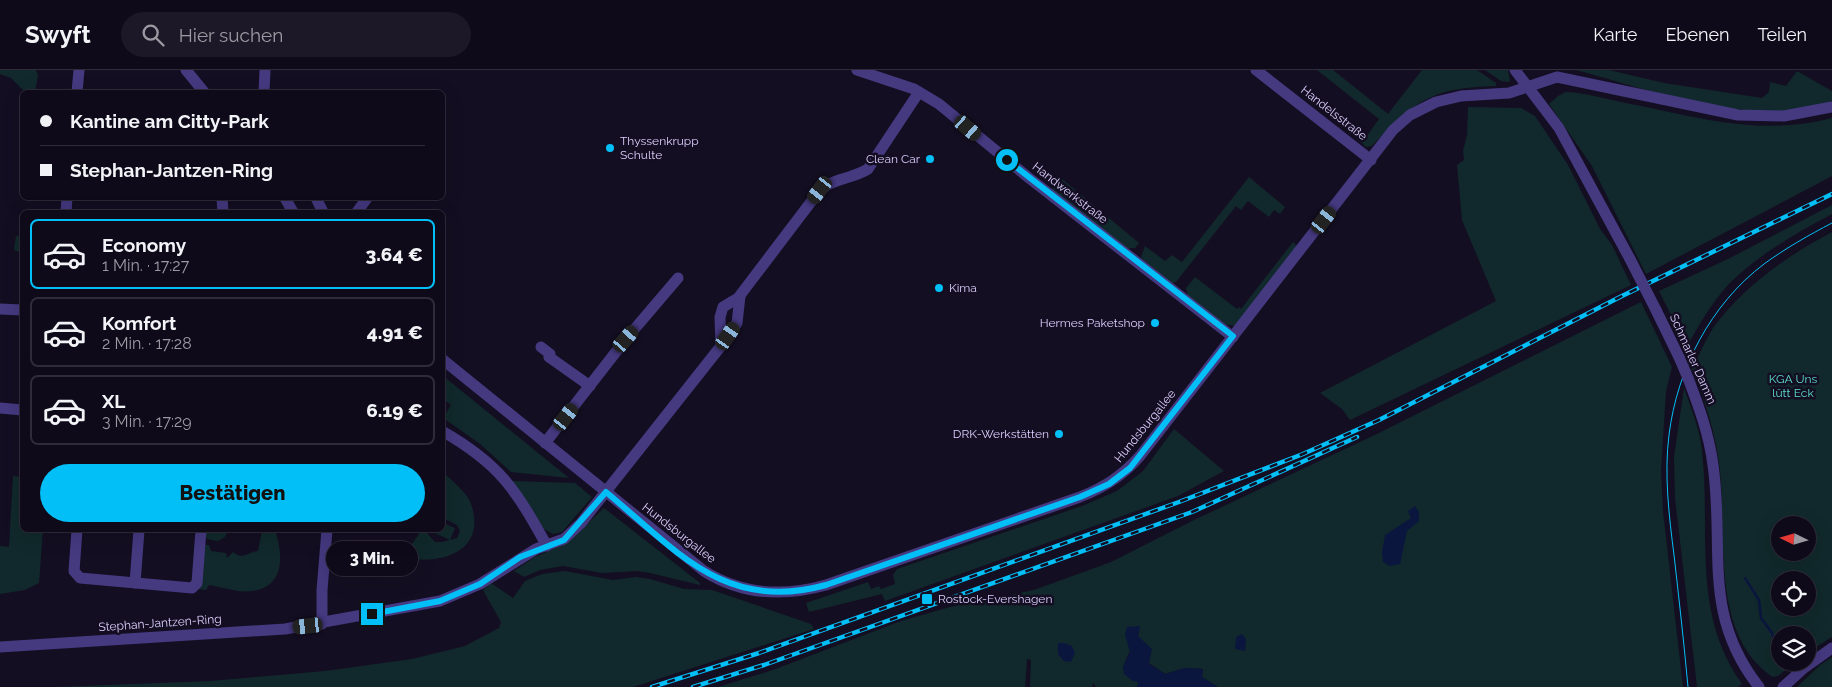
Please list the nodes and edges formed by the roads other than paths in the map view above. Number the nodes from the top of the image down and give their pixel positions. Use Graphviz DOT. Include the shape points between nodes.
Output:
graph roads {
  1 [pos="79,70"];
  2 [pos="186,70"];
  3 [pos="265,70"];
  4 [pos="857,70"];
  5 [pos="1256,70"];
  6 [pos="1515,70"];
  7 [pos="1528,87"];
  8 [pos="77,90"];
  9 [pos="202,90"];
  10 [pos="264,90"];
  11 [pos="919,92"];
  12 [pos="1832,107"];
  13 [pos="1371,160"];
  14 [pos="678,278"];
  15 [pos="740,296"];
  16 [pos="0,309"];
  17 [pos="20,310"];
  18 [pos="1233,336"];
  19 [pos="721,346"];
  20 [pos="541,347"];
  21 [pos="445,361"];
  22 [pos="590,386"];
  23 [pos="0,408"];
  24 [pos="20,410"];
  25 [pos="445,433"];
  26 [pos="545,444"];
  27 [pos="606,492"];
  28 [pos="77,532"];
  29 [pos="139,532"];
  30 [pos="327,532"];
  31 [pos="201,536"];
  32 [pos="547,546"];
  33 [pos="135,583"];
  34 [pos="322,624"];
  35 [pos="0,647"];
  36 [pos="1832,648"];
  37 [pos="1759,687"];
  38 [pos="1783,687"];
  1 -- 8 [label="street"];
  2 -- 9 [label="street"];
  3 -- 10 [label="street"];
  4 -- 11 [label="street, Handwerkstraße"];
  5 -- 13 [label="street, Handelsstraße"];
  6 -- 7 [label="street, Schmarler Damm"];
  7 -- 12 [label="street, Hundsburgallee" via="1550,77 1568,78 1738,115 1802,114"];
  7 -- 13 [label="street, Hundsburgallee" via="1509,93 1449,98 1424,106 1393,130"];
  7 -- 37 [label="street, Schmarler Damm, bridge" via="1564,137 1630,259 1679,357 1705,422 1714,466 1718,590 1722,615 1735,649"];
  11 -- 15 [label="street" via="868,169 857,176 833,181 820,190"];
  11 -- 18 [label="street, Handwerkstraße" via="939,104"];
  13 -- 18 [label="street, Hundsburgallee"];
  14 -- 22 [label="street"];
  15 -- 19 [label="street" via="737,323"];
  15 -- 19 [label="street" via="721,310"];
  16 -- 17 [label="street"];
  18 -- 27 [label="street, Hundsburgallee" via="1140,456 1109,484 1080,497 811,589 758,591 716,579"];
  19 -- 27 [label="street"];
  20 -- 22 [label="street" via="550,354 549,357"];
  21 -- 26 [label="street, Hundsburgallee"];
  22 -- 26 [label="street"];
  23 -- 24 [label="street"];
  25 -- 32 [label="street" via="484,457 499,472 524,504"];
  26 -- 27 [label="street, Hundsburgallee"];
  27 -- 32 [label="street, Stephan-Jantzen-Ring" via="564,540"];
  28 -- 33 [label="street" via="75,575"];
  29 -- 33 [label="street"];
  30 -- 34 [label="street"];
  31 -- 33 [label="street" via="195,587"];
  32 -- 34 [label="street, Stephan-Jantzen-Ring" via="520,557 480,584 440,601"];
  34 -- 35 [label="street, Stephan-Jantzen-Ring"];
  36 -- 38 [label="street"];
}
